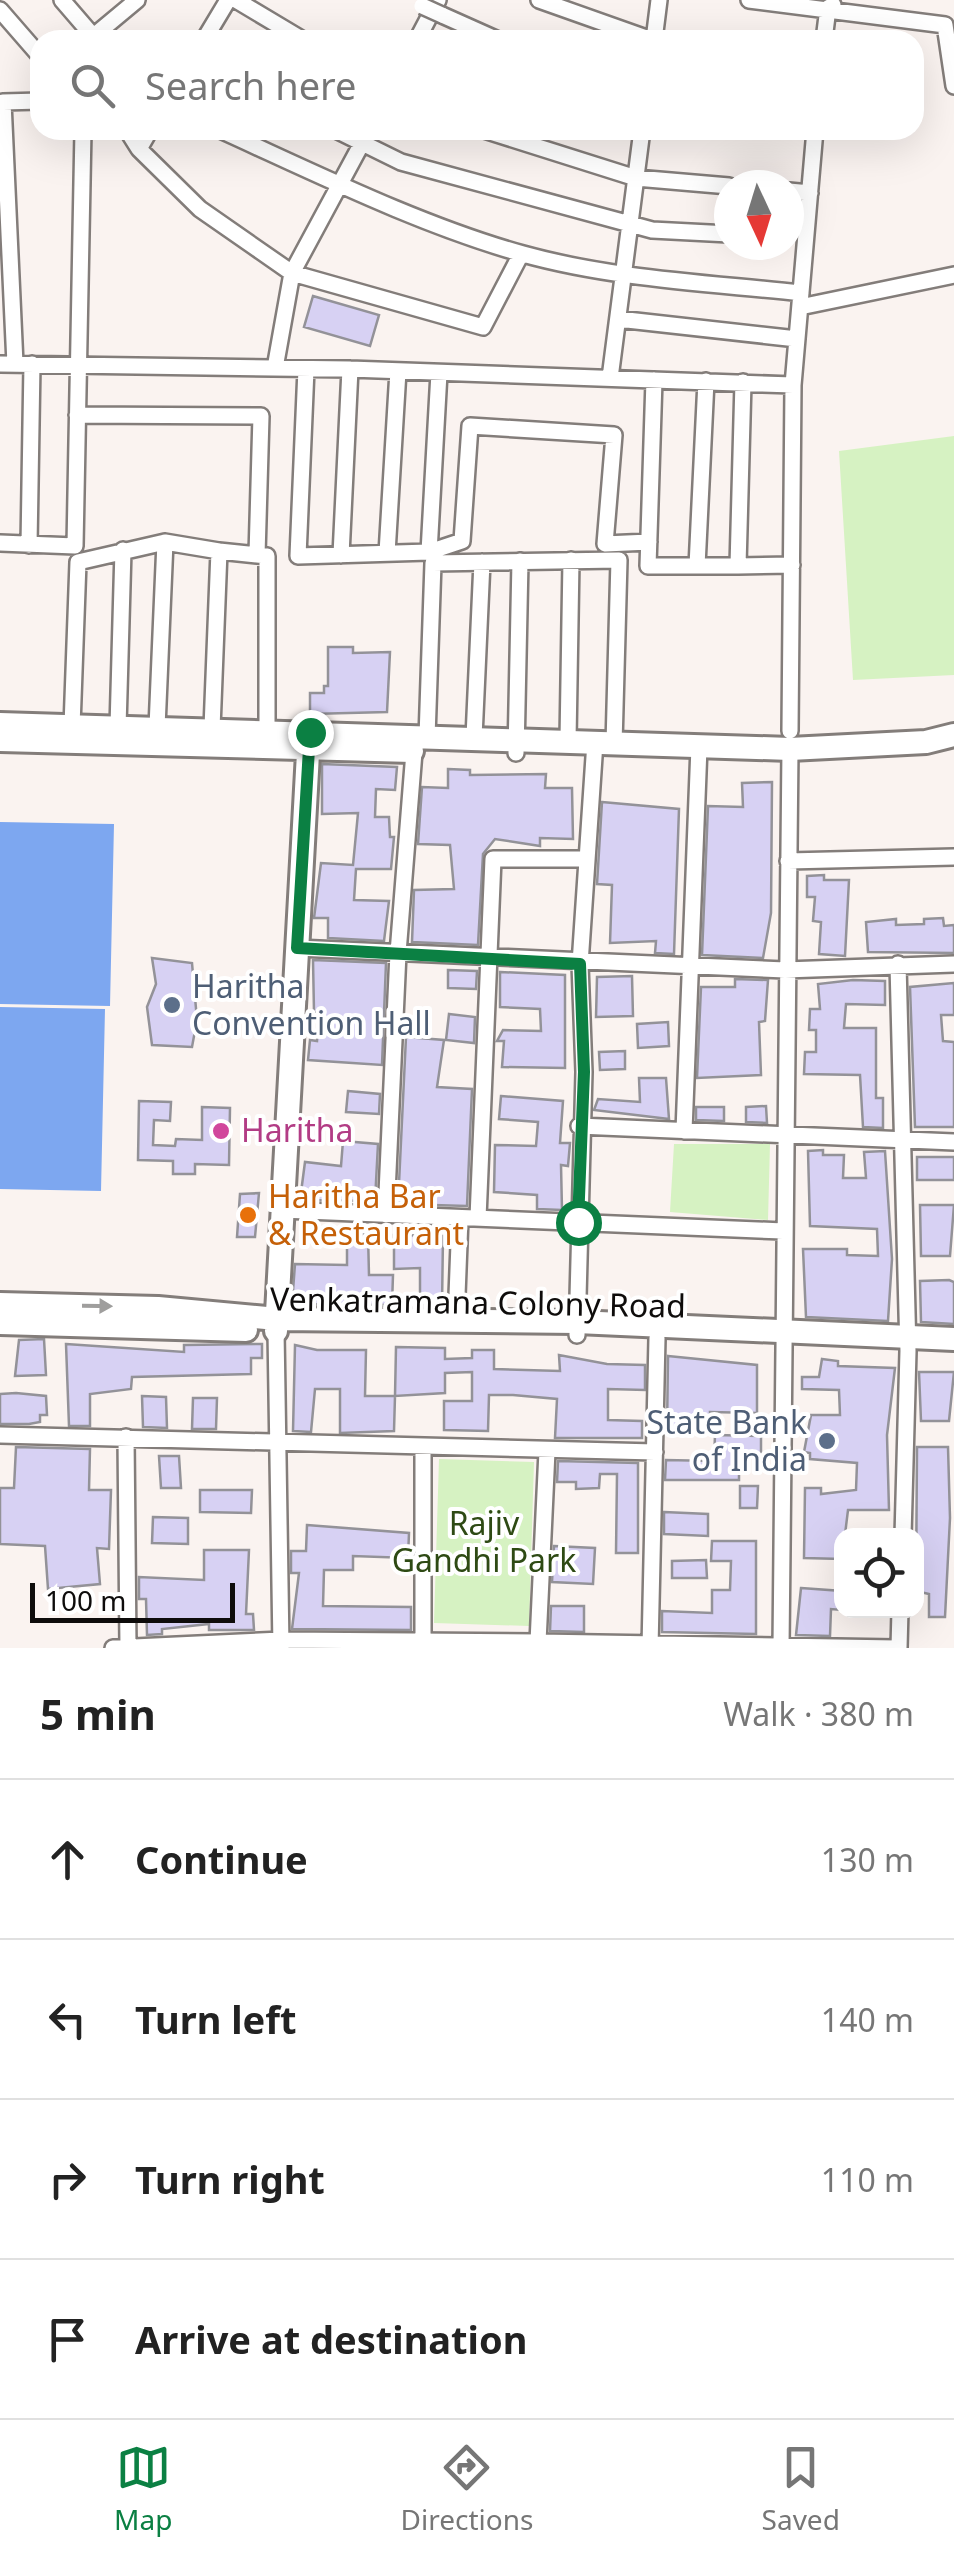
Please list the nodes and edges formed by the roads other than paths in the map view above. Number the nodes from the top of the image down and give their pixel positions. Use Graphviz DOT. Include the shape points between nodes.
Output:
graph roads {
  1 [pos="62,0"];
  2 [pos="137,0"];
  3 [pos="228,0"];
  4 [pos="236,0"];
  5 [pos="539,0"];
  6 [pos="659,0"];
  7 [pos="749,0"];
  8 [pos="834,4"];
  9 [pos="428,5"];
  10 [pos="0,10"];
  11 [pos="85,30"];
  12 [pos="101,30"];
  13 [pos="210,30"];
  14 [pos="286,30"];
  15 [pos="419,30"];
  16 [pos="478,30"];
  17 [pos="624,30"];
  18 [pos="654,30"];
  19 [pos="827,30"];
  20 [pos="30,44"];
  21 [pos="954,86"];
  22 [pos="2,94"];
  23 [pos="30,100"];
  24 [pos="83,140"];
  25 [pos="133,140"];
  26 [pos="144,140"];
  27 [pos="242,140"];
  28 [pos="363,140"];
  29 [pos="371,140"];
  30 [pos="516,140"];
  31 [pos="641,140"];
  32 [pos="814,140"];
  33 [pos="139,149"];
  34 [pos="636,178"];
  35 [pos="340,184"];
  36 [pos="714,185"];
  37 [pos="804,193"];
  38 [pos="810,193"];
  39 [pos="804,215"];
  40 [pos="630,224"];
  41 [pos="714,233"];
  42 [pos="521,254"];
  43 [pos="799,260"];
  44 [pos="292,273"];
  45 [pos="624,274"];
  46 [pos="954,275"];
  47 [pos="801,300"];
  48 [pos="618,319"];
  49 [pos="797,339"];
  50 [pos="78,363"];
  51 [pos="7,364"];
  52 [pos="32,364"];
  53 [pos="275,368"];
  54 [pos="306,369"];
  55 [pos="350,369"];
  56 [pos="398,371"];
  57 [pos="439,373"];
  58 [pos="610,378"];
  59 [pos="654,380"];
  60 [pos="706,381"];
  61 [pos="743,382"];
  62 [pos="793,385"];
  63 [pos="77,415"];
  64 [pos="165,542"];
  65 [pos="649,542"];
  66 [pos="0,544"];
  67 [pos="29,545"];
  68 [pos="123,550"];
  69 [pos="220,551"];
  70 [pos="429,552"];
  71 [pos="387,553"];
  72 [pos="257,555"];
  73 [pos="340,555"];
  74 [pos="570,560"];
  75 [pos="520,561"];
  76 [pos="482,562"];
  77 [pos="792,565"];
  78 [pos="697,566"];
  79 [pos="738,566"];
  80 [pos="0,724"];
  81 [pos="72,726"];
  82 [pos="118,727"];
  83 [pos="158,727"];
  84 [pos="212,728"];
  85 [pos="268,731"];
  86 [pos="954,736"];
  87 [pos="474,737"];
  88 [pos="0,740"];
  89 [pos="568,740"];
  90 [pos="309,741"];
  91 [pos="421,744"];
  92 [pos="517,746"];
  93 [pos="601,747"];
  94 [pos="790,748"];
  95 [pos="954,750"];
  96 [pos="873,752"];
  97 [pos="699,755"];
  98 [pos="954,857"];
  99 [pos="585,860"];
  100 [pos="788,862"];
  101 [pos="297,948"];
  102 [pos="398,953"];
  103 [pos="489,957"];
  104 [pos="580,964"];
  105 [pos="898,964"];
  106 [pos="954,964"];
  107 [pos="689,966"];
  108 [pos="785,970"];
  109 [pos="579,1126"];
  110 [pos="684,1131"];
  111 [pos="784,1135"];
  112 [pos="900,1140"];
  113 [pos="954,1142"];
  114 [pos="282,1210"];
  115 [pos="386,1214"];
  116 [pos="460,1218"];
  117 [pos="478,1218"];
  118 [pos="578,1222"];
  119 [pos="783,1231"];
  120 [pos="0,1304"];
  121 [pos="456,1321"];
  122 [pos="0,1323"];
  123 [pos="277,1325"];
  124 [pos="577,1329"];
  125 [pos="657,1338"];
  126 [pos="785,1338"];
  127 [pos="954,1339"];
  128 [pos="908,1343"];
  129 [pos="954,1354"];
  130 [pos="0,1435"];
  131 [pos="126,1438"];
  132 [pos="275,1440"];
  133 [pos="423,1448"];
  134 [pos="547,1450"];
  135 [pos="655,1452"];
  136 [pos="902,1528"];
  137 [pos="900,1618"];
  138 [pos="538,1642"];
  139 [pos="281,1644"];
  140 [pos="422,1644"];
  141 [pos="650,1644"];
  142 [pos="781,1646"];
  143 [pos="113,1648"];
  144 [pos="128,1648"];
  145 [pos="898,1648"];
  1 -- 11 [label="street"];
  2 -- 12 [label="street"];
  3 -- 13 [label="street"];
  4 -- 14 [label="street"];
  5 -- 17 [label="street"];
  6 -- 18 [label="street"];
  7 -- 8 [label="street"];
  8 -- 19 [label="street"];
  8 -- 21 [label="street" via="945,25"];
  9 -- 15 [label="street"];
  9 -- 16 [label="street"];
  10 -- 20 [label="street"];
  22 -- 23 [label="street"];
  22 -- 51 [label="street"];
  24 -- 50 [label="street"];
  25 -- 33 [label="street"];
  26 -- 33 [label="street"];
  27 -- 35 [label="street"];
  28 -- 35 [label="street"];
  29 -- 40 [label="street" via="402,162"];
  30 -- 34 [label="street"];
  31 -- 34 [label="street"];
  32 -- 38 [label="street"];
  33 -- 44 [label="street" via="200,209"];
  34 -- 36 [label="street"];
  34 -- 40 [label="street"];
  35 -- 42 [label="street"];
  35 -- 44 [label="street"];
  37 -- 38 [label="street"];
  38 -- 39 [label="street"];
  40 -- 41 [label="street"];
  40 -- 45 [label="street"];
  42 -- 44 [label="street" via="483,327"];
  42 -- 45 [label="street"];
  43 -- 47 [label="street"];
  44 -- 53 [label="street"];
  45 -- 47 [label="street"];
  45 -- 48 [label="street"];
  46 -- 47 [label="street"];
  47 -- 49 [label="street"];
  48 -- 49 [label="street"];
  48 -- 58 [label="street"];
  49 -- 62 [label="street"];
  50 -- 52 [label="street"];
  50 -- 53 [label="street"];
  50 -- 63 [label="street"];
  51 -- 52 [label="street"];
  52 -- 67 [label="street"];
  53 -- 54 [label="street"];
  54 -- 55 [label="street"];
  54 -- 73 [label="street" via="298,556"];
  55 -- 56 [label="street"];
  55 -- 73 [label="street"];
  56 -- 57 [label="street"];
  56 -- 71 [label="street"];
  57 -- 58 [label="street"];
  57 -- 70 [label="street"];
  58 -- 59 [label="street"];
  59 -- 60 [label="street"];
  59 -- 65 [label="street"];
  60 -- 61 [label="street"];
  60 -- 78 [label="street"];
  61 -- 62 [label="street"];
  61 -- 79 [label="street"];
  62 -- 77 [label="street"];
  63 -- 67 [label="street" via="75,546"];
  63 -- 72 [label="street" via="261,416"];
  64 -- 68 [label="street"];
  64 -- 69 [label="street"];
  64 -- 83 [label="street"];
  65 -- 70 [label="street" via="605,544 614,435 470,426 462,541"];
  65 -- 78 [label="street" via="648,566"];
  66 -- 67 [label="street"];
  68 -- 81 [label="street" via="78,562"];
  68 -- 82 [label="street"];
  69 -- 72 [label="street"];
  69 -- 84 [label="street"];
  70 -- 71 [label="street"];
  71 -- 73 [label="street"];
  72 -- 85 [label="street" via="267,556"];
  74 -- 75 [label="street"];
  74 -- 89 [label="street"];
  74 -- 93 [label="street" via="619,560"];
  75 -- 76 [label="street"];
  75 -- 92 [label="street"];
  76 -- 87 [label="street"];
  76 -- 91 [label="street" via="433,563"];
  77 -- 79 [label="street"];
  77 -- 94 [label="street"];
  78 -- 79 [label="street"];
  80 -- 81 [label="street"];
  81 -- 82 [label="street"];
  82 -- 83 [label="street"];
  83 -- 84 [label="street"];
  84 -- 85 [label="street"];
  85 -- 90 [label="street"];
  86 -- 96 [label="street"];
  87 -- 91 [label="street"];
  87 -- 92 [label="street"];
  88 -- 90 [label="street"];
  89 -- 92 [label="street"];
  89 -- 93 [label="street"];
  90 -- 91 [label="street"];
  90 -- 101 [label="street"];
  91 -- 92 [label="street"];
  91 -- 102 [label="street"];
  92 -- 93 [label="street"];
  93 -- 97 [label="street"];
  93 -- 99 [label="street"];
  94 -- 96 [label="street" via="815,755"];
  94 -- 97 [label="street"];
  94 -- 100 [label="street"];
  95 -- 96 [label="street"];
  97 -- 107 [label="street"];
  98 -- 100 [label="street"];
  99 -- 103 [label="street" via="493,859"];
  99 -- 104 [label="street"];
  100 -- 108 [label="street"];
  101 -- 102 [label="street"];
  101 -- 114 [label="street"];
  102 -- 103 [label="street"];
  102 -- 115 [label="street"];
  103 -- 104 [label="street"];
  103 -- 117 [label="street"];
  104 -- 107 [label="street"];
  104 -- 109 [label="street"];
  105 -- 106 [label="street"];
  105 -- 108 [label="street"];
  105 -- 112 [label="street"];
  107 -- 108 [label="street"];
  107 -- 110 [label="street"];
  108 -- 111 [label="street"];
  109 -- 110 [label="street"];
  109 -- 118 [label="street"];
  110 -- 111 [label="street"];
  111 -- 112 [label="street"];
  111 -- 119 [label="street"];
  112 -- 113 [label="street"];
  112 -- 128 [label="street"];
  114 -- 115 [label="street"];
  114 -- 123 [label="street"];
  115 -- 116 [label="street"];
  116 -- 117 [label="street"];
  116 -- 121 [label="street"];
  117 -- 118 [label="street"];
  118 -- 119 [label="street"];
  118 -- 124 [label="street"];
  119 -- 126 [label="street"];
  120 -- 123 [label="street, one-way" via="158,1308"];
  121 -- 123 [label="street"];
  121 -- 124 [label="street"];
  122 -- 123 [label="street, Venkatramana Colony Road"];
  123 -- 124 [label="street, Venkatramana Colony Road"];
  123 -- 132 [label="street"];
  124 -- 125 [label="street, Venkatramana Colony Road"];
  124 -- 126 [label="street"];
  125 -- 126 [label="street, Venkatramana Colony Road"];
  125 -- 135 [label="street"];
  126 -- 128 [label="street, Venkatramana Colony Road"];
  126 -- 142 [label="street"];
  127 -- 128 [label="street"];
  128 -- 129 [label="street, Venkatramana Colony Road"];
  128 -- 136 [label="street"];
  130 -- 131 [label="street"];
  131 -- 132 [label="street"];
  131 -- 144 [label="street"];
  132 -- 133 [label="street"];
  132 -- 139 [label="street"];
  133 -- 134 [label="street"];
  133 -- 140 [label="street"];
  134 -- 135 [label="street"];
  134 -- 138 [label="street"];
  135 -- 141 [label="street"];
  137 -- 145 [label="street"];
  138 -- 140 [label="street"];
  138 -- 141 [label="street"];
  139 -- 140 [label="street"];
  139 -- 144 [label="street"];
  141 -- 142 [label="street"];
  142 -- 145 [label="street"];
  143 -- 144 [label="street"];
}
